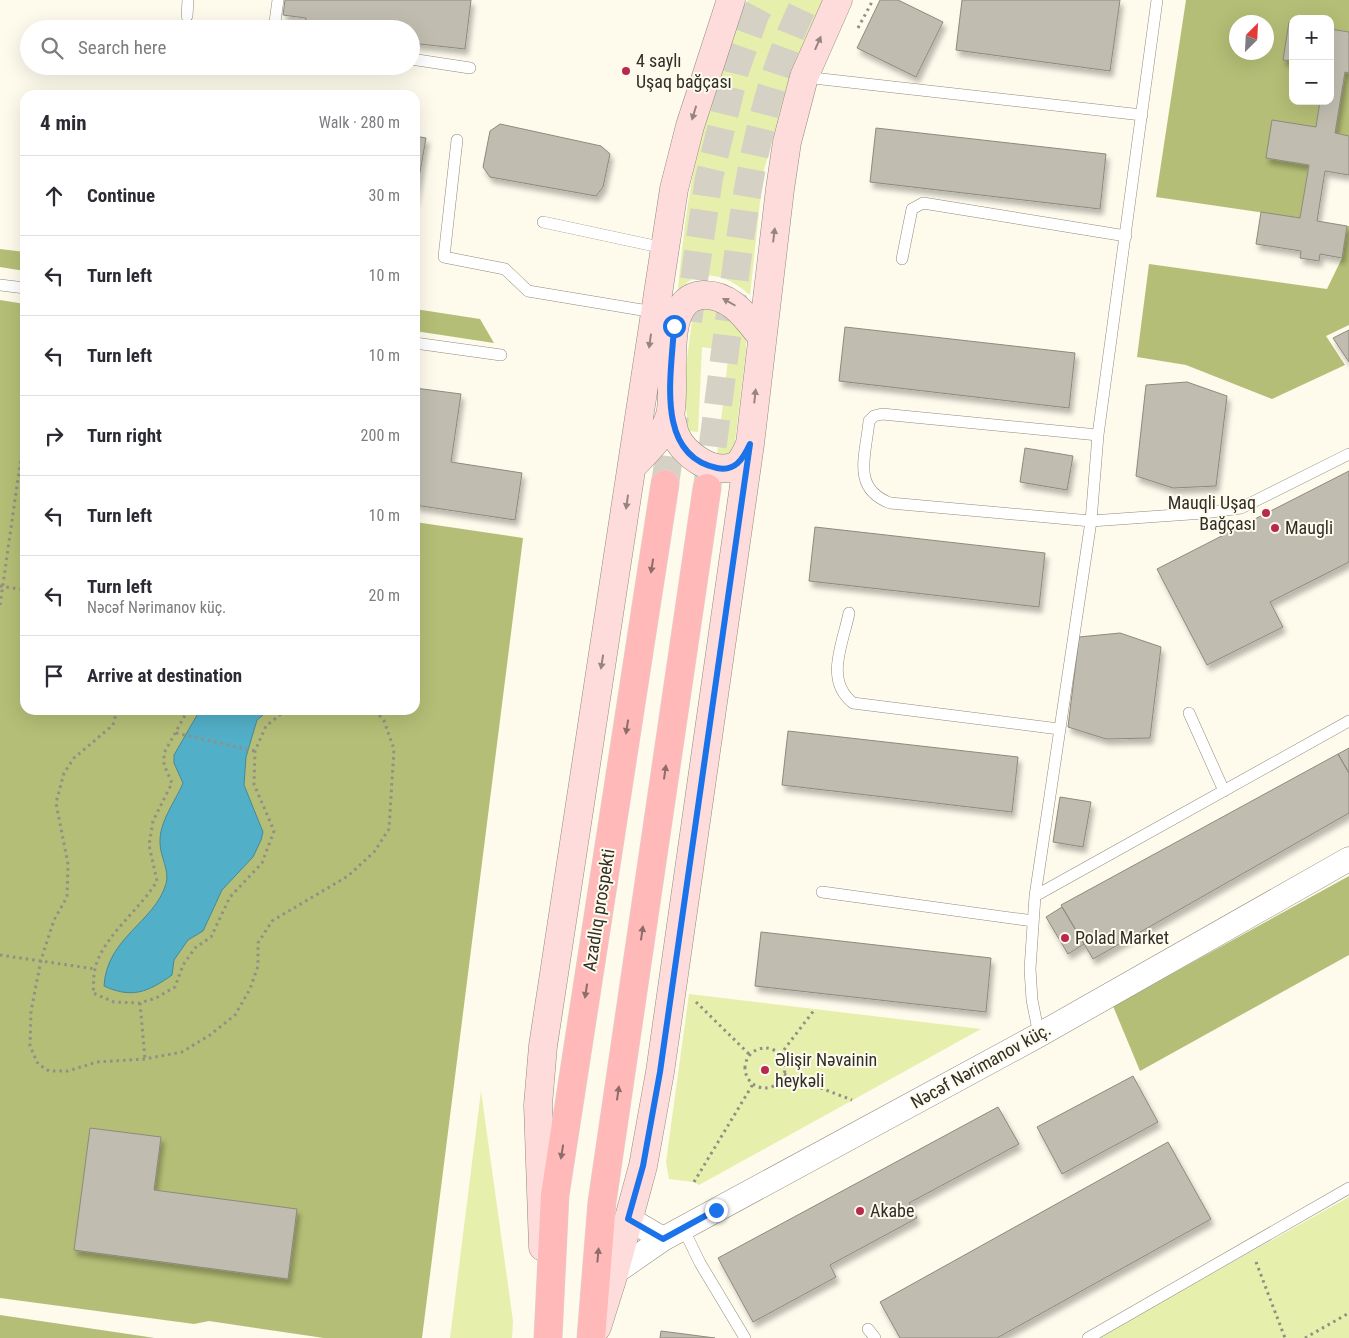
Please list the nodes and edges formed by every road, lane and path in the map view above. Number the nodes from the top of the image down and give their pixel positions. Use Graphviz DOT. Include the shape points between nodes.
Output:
graph roads {
  1 [pos="188,0"];
  2 [pos="278,0"];
  3 [pos="838,0"];
  4 [pos="1157,0"];
  5 [pos="729,3"];
  6 [pos="187,16"];
  7 [pos="275,20"];
  8 [pos="420,60"];
  9 [pos="470,68"];
  10 [pos="804,77"];
  11 [pos="1142,115"];
  12 [pos="457,140"];
  13 [pos="543,222"];
  14 [pos="1126,236"];
  15 [pos="664,248"];
  16 [pos="902,259"];
  17 [pos="0,285"];
  18 [pos="20,287"];
  19 [pos="664,319"];
  20 [pos="762,337"];
  21 [pos="420,344"];
  22 [pos="501,355"];
  23 [pos="670,415"];
  24 [pos="1098,435"];
  25 [pos="750,444"];
  26 [pos="1349,454"];
  27 [pos="20,462"];
  28 [pos="632,467"];
  29 [pos="665,484"];
  30 [pos="707,488"];
  31 [pos="1091,521"];
  32 [pos="1,586"];
  33 [pos="20,589"];
  34 [pos="0,605"];
  35 [pos="850,613"];
  36 [pos="1190,713"];
  37 [pos="116,715"];
  38 [pos="185,715"];
  39 [pos="280,715"];
  40 [pos="380,715"];
  41 [pos="1349,721"];
  42 [pos="1059,729"];
  43 [pos="176,733"];
  44 [pos="255,751"];
  45 [pos="1224,791"];
  46 [pos="1349,859"];
  47 [pos="822,892"];
  48 [pos="1035,896"];
  49 [pos="1033,921"];
  50 [pos="0,955"];
  51 [pos="40,960"];
  52 [pos="95,969"];
  53 [pos="696,1001"];
  54 [pos="140,1003"];
  55 [pos="815,1010"];
  56 [pos="1039,1035"];
  57 [pos="750,1055"];
  58 [pos="780,1055"];
  59 [pos="145,1059"];
  60 [pos="784,1074"];
  61 [pos="753,1084"];
  62 [pos="852,1100"];
  63 [pos="694,1182"];
  64 [pos="1349,1188"];
  65 [pos="628,1219"];
  66 [pos="673,1234"];
  67 [pos="1249,1245"];
  68 [pos="614,1273"];
  69 [pos="1349,1313"];
  70 [pos="548,1338"];
  71 [pos="592,1338"];
  72 [pos="745,1338"];
  73 [pos="1088,1338"];
  74 [pos="1285,1338"];
  75 [pos="1305,1338"];
  1 -- 6 [label="lane"];
  2 -- 7 [label="lane"];
  10 -- 3 [label="main road, one-way"];
  4 -- 11 [label="lane"];
  5 -- 15 [label="main road, one-way" via="690,126 674,189"];
  8 -- 9 [label="lane"];
  10 -- 11 [label="lane"];
  20 -- 10 [label="main road, one-way" via="781,179"];
  11 -- 14 [label="lane"];
  12 -- 19 [label="lane" via="444,257 504,269 528,291"];
  13 -- 15 [label="lane"];
  14 -- 16 [label="lane" via="923,203 912,209"];
  14 -- 24 [label="lane"];
  15 -- 19 [label="main road"];
  17 -- 18 [label="lane"];
  20 -- 19 [label="main road, one-way" via="737,306 714,295 699,295"];
  19 -- 23 [label="main road"];
  19 -- 28 [label="main road, one-way"];
  25 -- 20 [label="main road, one-way"];
  21 -- 22 [label="lane"];
  23 -- 25 [label="main road" via="675,435 696,459 710,466 726,469 736,466"];
  23 -- 28 [label="main road" via="655,442"];
  24 -- 31 [label="lane"];
  24 -- 31 [label="lane" via="882,414 869,422 863,480 869,490 890,503"];
  25 -- 65 [label="main road" via="660,1072 643,1166"];
  26 -- 31 [label="lane" via="1241,508 1204,514"];
  27 -- 32 [label="path"];
  28 -- 70 [label="main road, one-way" via="543,1046 538,1105"];
  29 -- 70 [label="main road, Azadlıq prospekti, one-way" via="555,1195"];
  71 -- 30 [label="main road, one-way" via="602,1202"];
  31 -- 42 [label="lane"];
  32 -- 33 [label="path"];
  32 -- 34 [label="path"];
  35 -- 42 [label="lane" via="836,675 844,696 853,703"];
  36 -- 45 [label="lane"];
  37 -- 51 [label="path" via="113,725 74,758 64,773 56,803 68,864 66,897"];
  38 -- 43 [label="path"];
  39 -- 44 [label="path" via="266,726"];
  40 -- 59 [label="path" via="394,749 389,829 374,852 348,876 272,921 258,943 255,974 235,1015 182,1052"];
  41 -- 45 [label="lane"];
  42 -- 48 [label="lane"];
  43 -- 44 [label="path"];
  43 -- 52 [label="path" via="164,753 164,765 172,783 153,821 149,845 156,881 147,898 108,942"];
  44 -- 54 [label="path" via="254,784 274,831 262,863 230,897 211,937 195,948 183,965 175,987"];
  45 -- 48 [label="lane"];
  46 -- 56 [label="street, Nəcəf Nərimanov küç."];
  47 -- 49 [label="lane"];
  48 -- 49 [label="lane"];
  49 -- 56 [label="lane" via="1030,976"];
  50 -- 51 [label="path"];
  51 -- 52 [label="path"];
  51 -- 59 [label="path" via="30,1028 30,1046 38,1064 48,1071 68,1071 98,1062"];
  52 -- 54 [label="path" via="93,993 114,1002"];
  53 -- 57 [label="path"];
  54 -- 59 [label="path"];
  55 -- 58 [label="path"];
  56 -- 66 [label="street, Nəcəf Nərimanov küç."];
  57 -- 58 [label="path" via="769,1048"];
  57 -- 61 [label="path" via="745,1068"];
  58 -- 60 [label="path" via="784,1061"];
  60 -- 61 [label="path" via="771,1087"];
  60 -- 62 [label="path"];
  61 -- 63 [label="path"];
  64 -- 67 [label="lane"];
  65 -- 66 [label="street"];
  65 -- 68 [label="main road"];
  66 -- 68 [label="street, Nəcəf Nərimanov küç."];
  66 -- 72 [label="lane" via="700,1263"];
  67 -- 73 [label="lane"];
  67 -- 74 [label="path"];
  68 -- 71 [label="main road"];
  69 -- 75 [label="path"];
}
